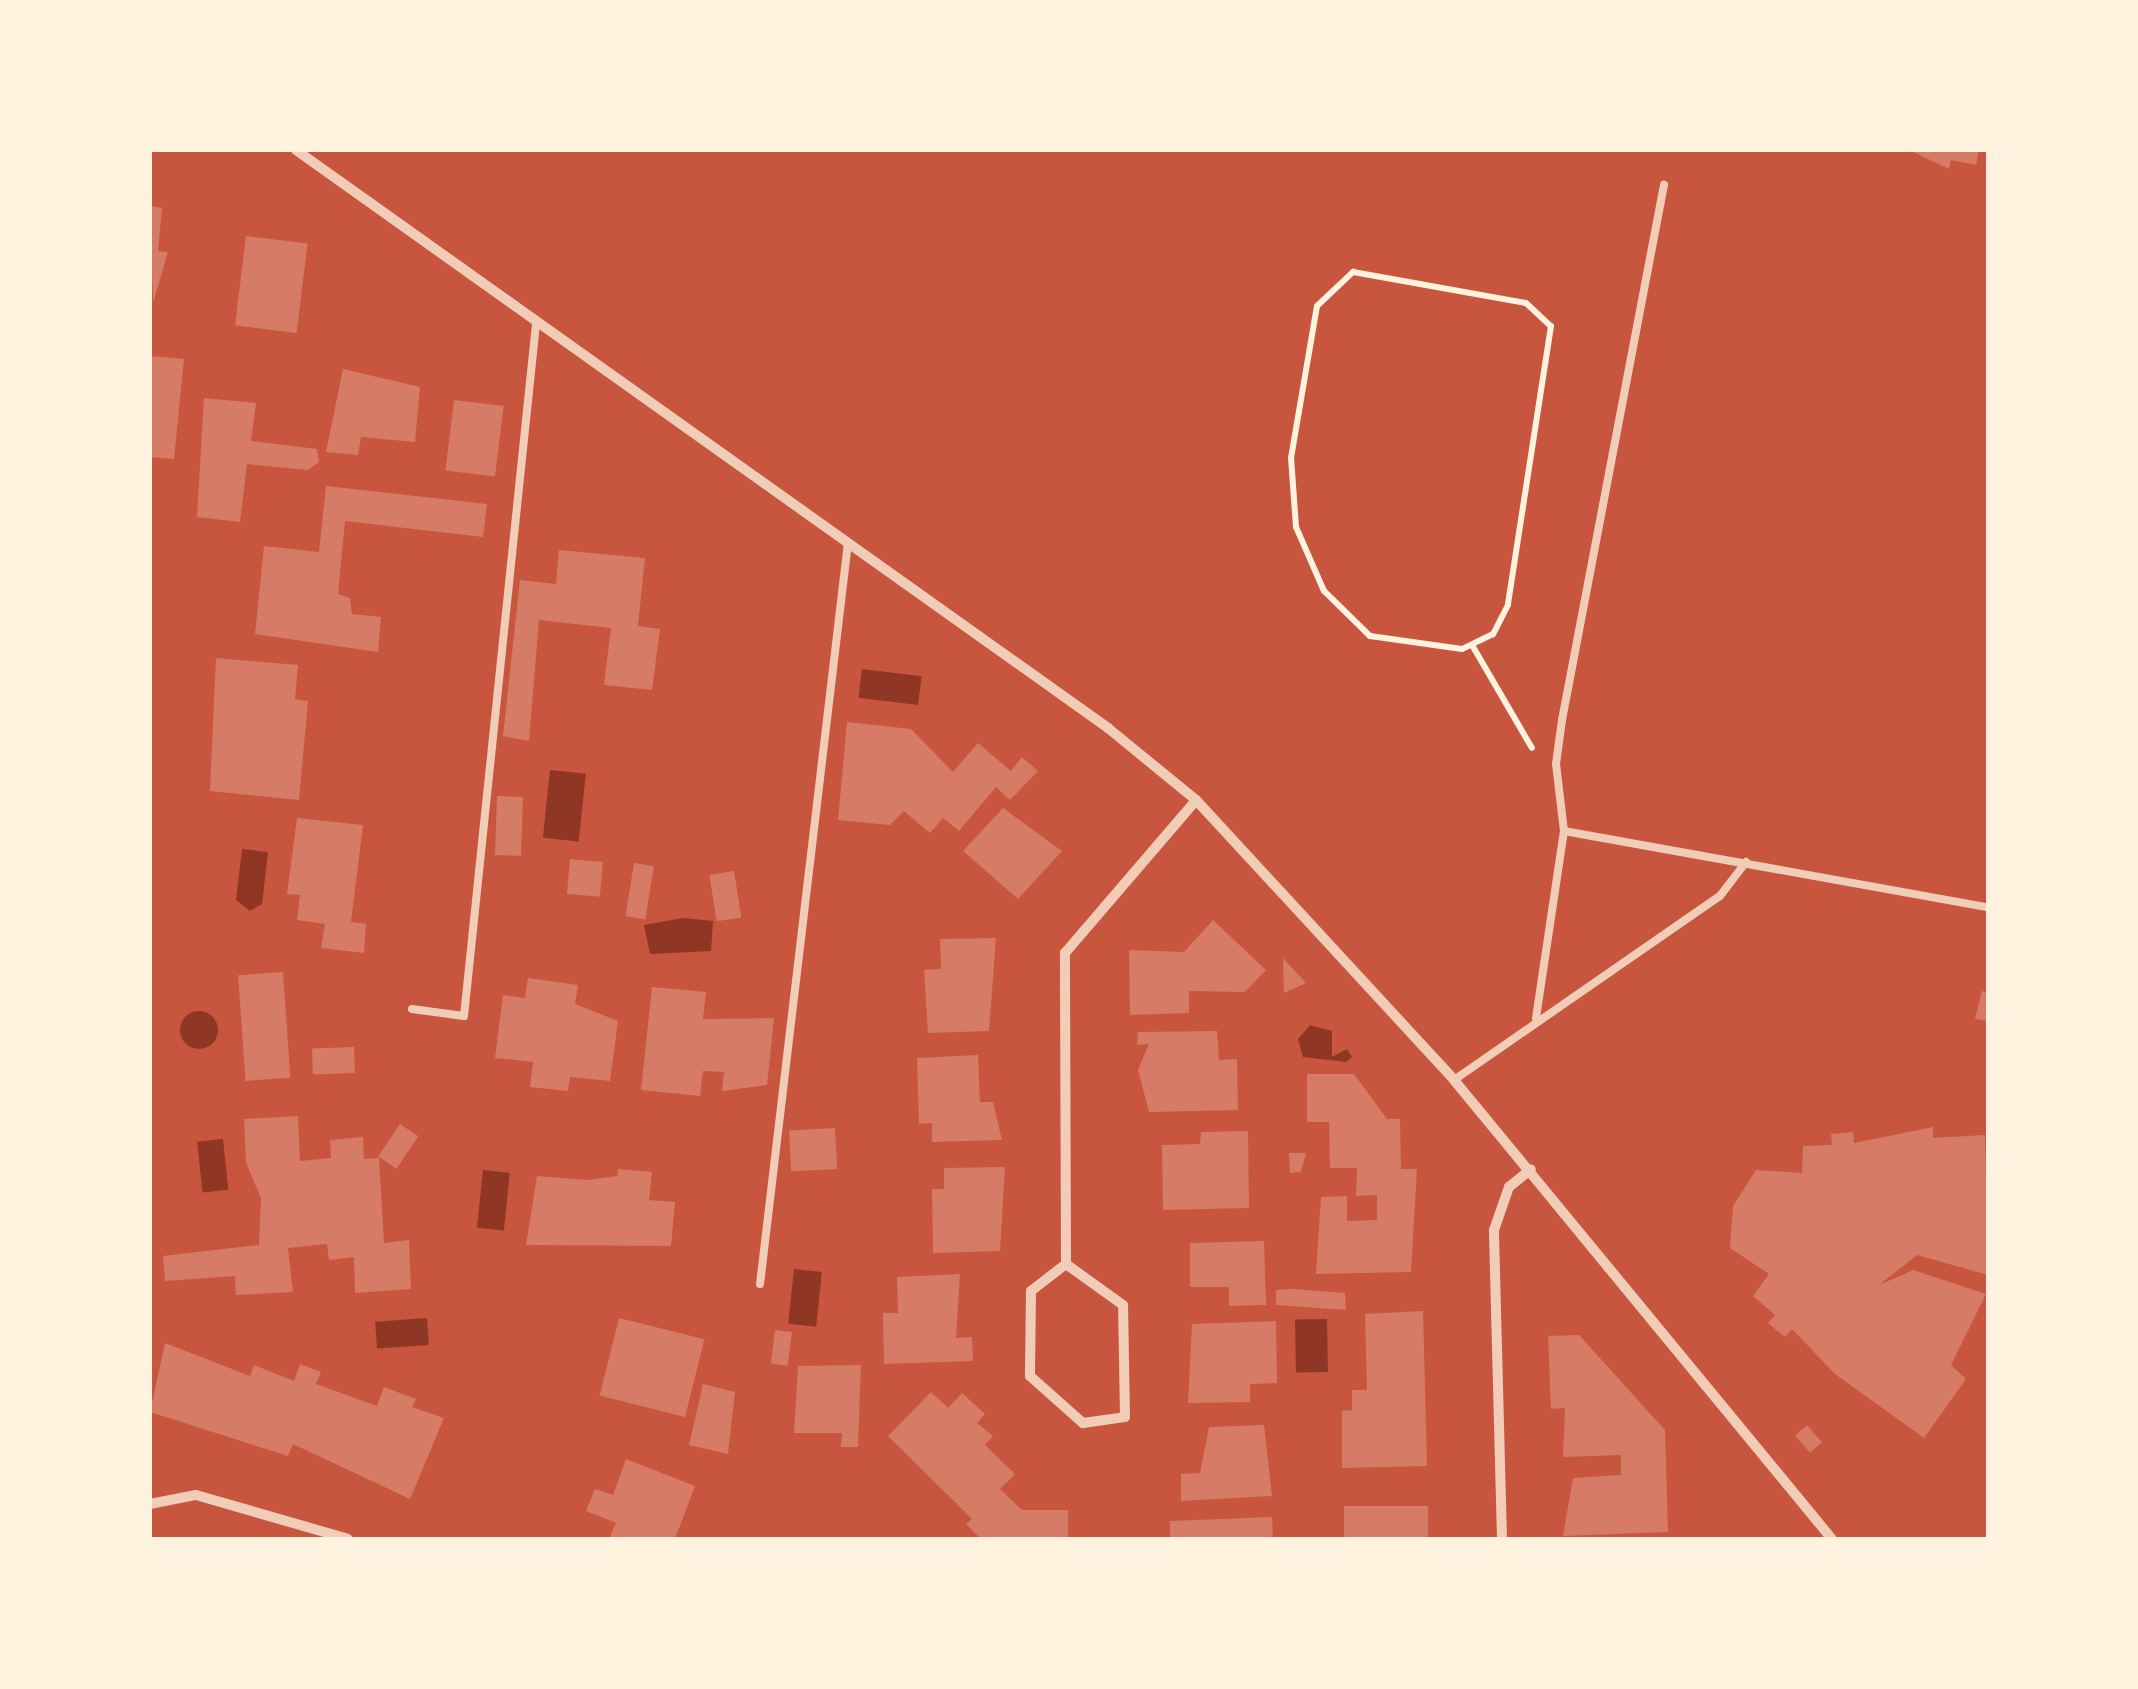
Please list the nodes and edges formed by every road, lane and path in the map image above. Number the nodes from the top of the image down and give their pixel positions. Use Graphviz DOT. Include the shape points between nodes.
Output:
graph roads {
  1 [pos="296,150"];
  2 [pos="1664,186"];
  3 [pos="536,324"];
  4 [pos="848,544"];
  5 [pos="1472,646"];
  6 [pos="1534,760"];
  7 [pos="1196,800"];
  8 [pos="1564,831"];
  9 [pos="1746,862"];
  10 [pos="1988,907"];
  11 [pos="412,1009"];
  12 [pos="1536,1018"];
  13 [pos="1454,1080"];
  14 [pos="1531,1170"];
  15 [pos="1066,1264"];
  16 [pos="760,1284"];
  17 [pos="150,1504"];
  18 [pos="348,1539"];
  19 [pos="1502,1539"];
  20 [pos="1832,1539"];
  1 -- 3 [label="street"];
  2 -- 8 [label="lane" via="1562,720 1556,764"];
  3 -- 4 [label="street"];
  3 -- 11 [label="lane" via="464,1016"];
  4 -- 7 [label="street"];
  4 -- 16 [label="lane"];
  5 -- 5 [label="path" via="1493,634 1508,605 1551,326 1526,303 1353,272 1317,306 1290,458 1296,527 1324,591 1370,636 1446,651"];
  5 -- 6 [label="path"];
  7 -- 13 [label="street"];
  7 -- 15 [label="street" via="1065,954"];
  8 -- 9 [label="lane"];
  8 -- 12 [label="lane"];
  9 -- 10 [label="lane"];
  9 -- 12 [label="lane" via="1720,896"];
  12 -- 13 [label="lane"];
  13 -- 14 [label="street"];
  14 -- 19 [label="street" via="1509,1187 1494,1230"];
  14 -- 20 [label="street"];
  15 -- 15 [label="street" via="1031,1291 1030,1376 1083,1423 1125,1418 1122,1306"];
  17 -- 18 [label="street" via="196,1495"];
}
